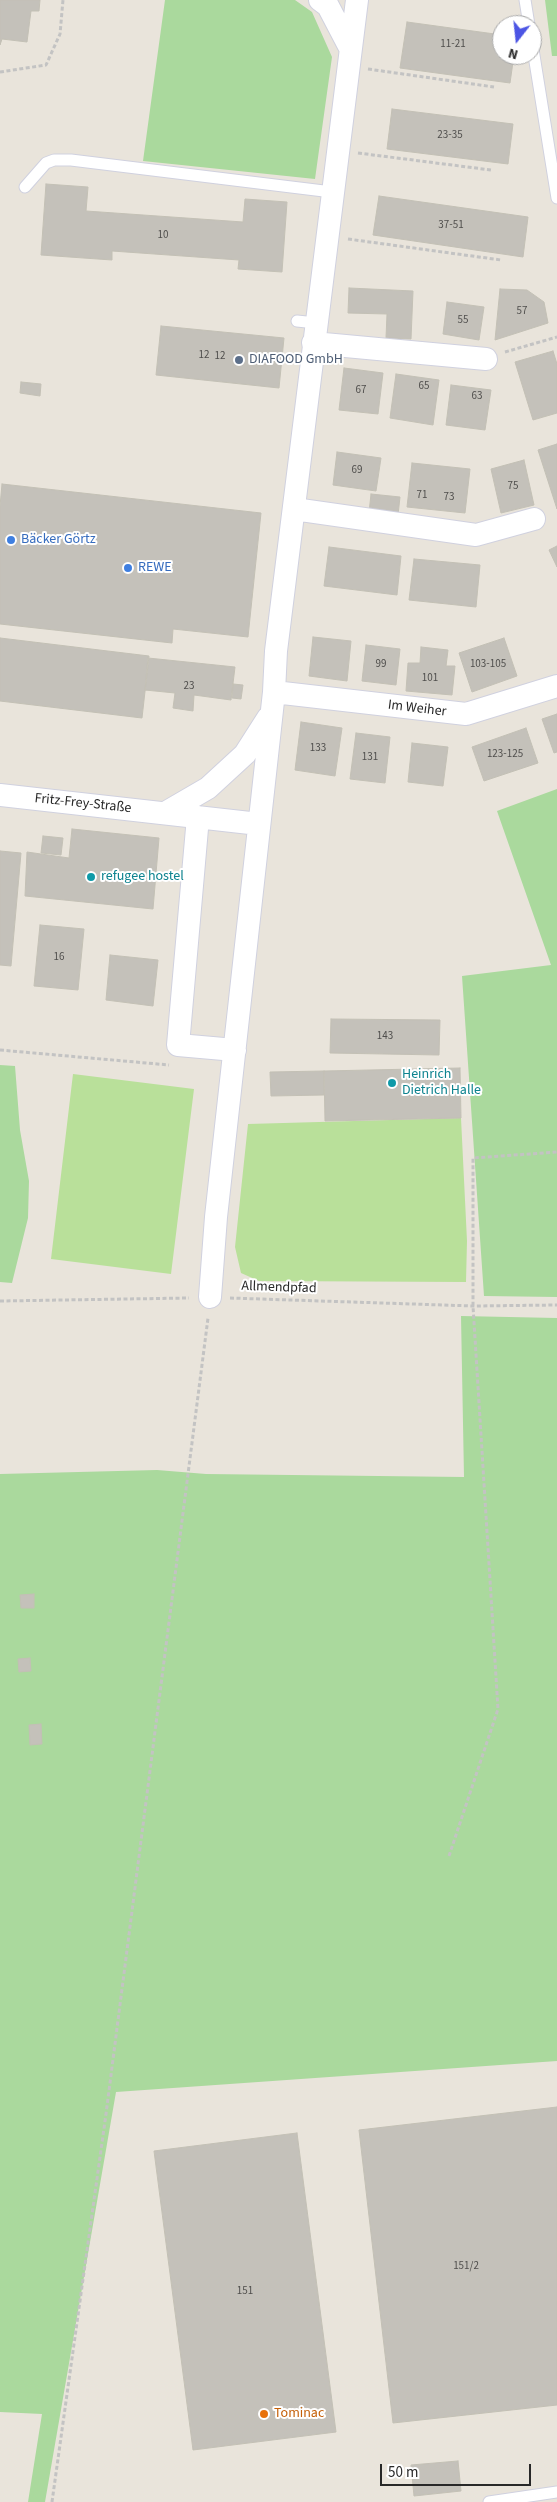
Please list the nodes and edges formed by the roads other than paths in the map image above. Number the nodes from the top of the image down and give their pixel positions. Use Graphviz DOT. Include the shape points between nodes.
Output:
graph roads {
  1 [pos="320,0"];
  2 [pos="357,0"];
  3 [pos="525,0"];
  4 [pos="527,15"];
  5 [pos="349,57"];
  6 [pos="536,65"];
  7 [pos="25,187"];
  8 [pos="332,192"];
  9 [pos="557,198"];
  10 [pos="309,329"];
  11 [pos="486,359"];
  12 [pos="294,509"];
  13 [pos="534,519"];
  14 [pos="557,686"];
  15 [pos="273,703"];
  16 [pos="0,795"];
  17 [pos="165,813"];
  18 [pos="198,817"];
  19 [pos="259,824"];
  20 [pos="235,1050"];
  21 [pos="210,1297"];
  22 [pos="557,2492"];
  23 [pos="489,2502"];
  1 -- 5 [label="street" via="328,6"];
  2 -- 5 [label="street"];
  3 -- 4 [label="lane"];
  5 -- 8 [label="street"];
  6 -- 9 [label="lane"];
  7 -- 8 [label="lane" via="46,163 71,160"];
  8 -- 10 [label="street"];
  10 -- 11 [label="street"];
  10 -- 12 [label="street"];
  12 -- 13 [label="street" via="476,535"];
  12 -- 15 [label="street" via="276,650"];
  14 -- 15 [label="street, Im Weiher" via="466,714"];
  15 -- 17 [label="street" via="245,754 208,788"];
  15 -- 19 [label="street"];
  16 -- 17 [label="street, Fritz-Frey-Straße"];
  17 -- 18 [label="street, Fritz-Frey-Straße"];
  18 -- 19 [label="street, Fritz-Frey-Straße"];
  18 -- 20 [label="street" via="178,1045"];
  19 -- 20 [label="street"];
  20 -- 21 [label="street"];
  22 -- 23 [label="lane"];
}
